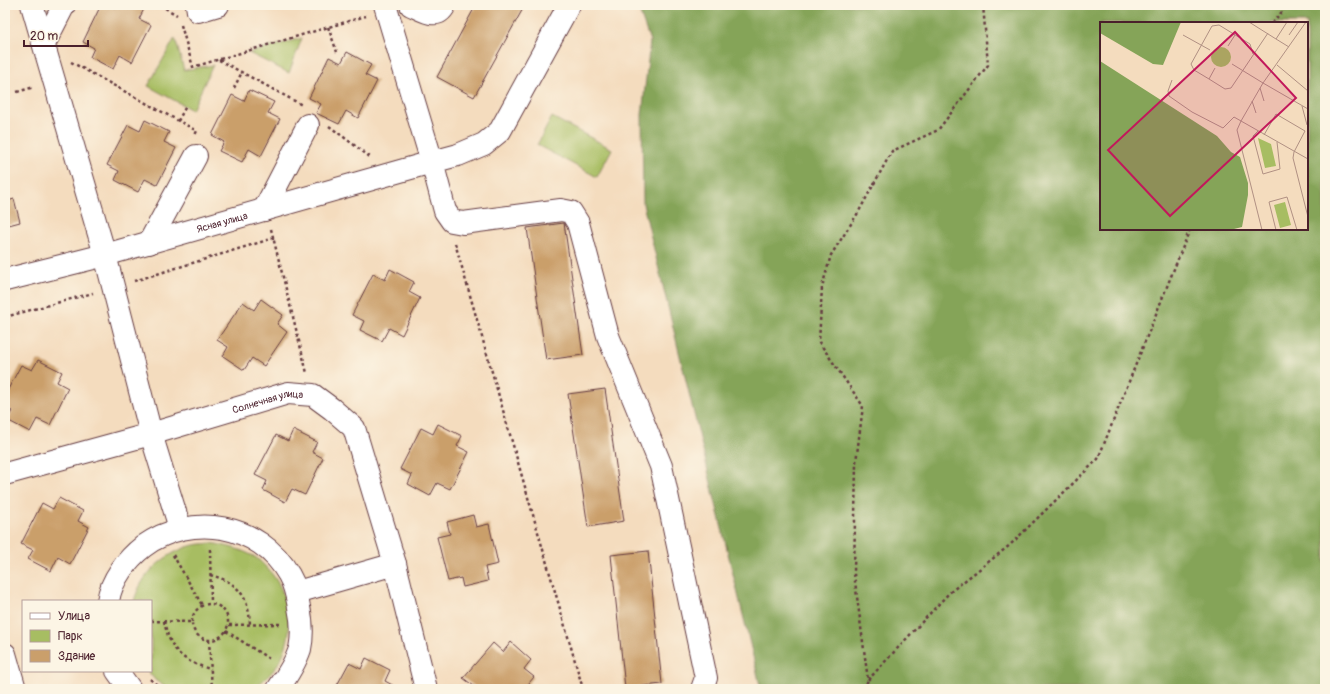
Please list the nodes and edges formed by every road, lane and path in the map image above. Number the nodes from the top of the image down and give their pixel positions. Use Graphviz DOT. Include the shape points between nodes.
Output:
graph roads {
  1 [pos="32,5"];
  2 [pos="64,5"];
  3 [pos="160,5"];
  4 [pos="218,5"];
  5 [pos="410,5"];
  6 [pos="446,5"];
  7 [pos="569,5"];
  8 [pos="984,5"];
  9 [pos="1288,5"];
  10 [pos="186,7"];
  11 [pos="385,8"];
  12 [pos="180,22"];
  13 [pos="1273,22"];
  14 [pos="328,27"];
  15 [pos="44,44"];
  16 [pos="337,52"];
  17 [pos="219,60"];
  18 [pos="69,61"];
  19 [pos="242,72"];
  20 [pos="234,88"];
  21 [pos="186,106"];
  22 [pos="308,115"];
  23 [pos="178,121"];
  24 [pos="195,147"];
  25 [pos="374,160"];
  26 [pos="432,162"];
  27 [pos="264,210"];
  28 [pos="452,221"];
  29 [pos="1190,230"];
  30 [pos="274,238"];
  31 [pos="149,243"];
  32 [pos="105,255"];
  33 [pos="5,280"];
  34 [pos="114,288"];
  35 [pos="9,316"];
  36 [pos="5,317"];
  37 [pos="5,326"];
  38 [pos="313,395"];
  39 [pos="151,434"];
  40 [pos="7,475"];
  41 [pos="210,526"];
  42 [pos="171,532"];
  43 [pos="395,564"];
  44 [pos="210,575"];
  45 [pos="297,592"];
  46 [pos="108,600"];
  47 [pos="210,604"];
  48 [pos="202,605"];
  49 [pos="152,621"];
  50 [pos="164,621"];
  51 [pos="192,622"];
  52 [pos="303,623"];
  53 [pos="229,625"];
  54 [pos="250,625"];
  55 [pos="226,631"];
  56 [pos="209,640"];
  57 [pos="211,669"];
  58 [pos="118,672"];
  59 [pos="147,675"];
  60 [pos="284,680"];
  61 [pos="868,680"];
  62 [pos="130,689"];
  63 [pos="162,689"];
  64 [pos="212,689"];
  65 [pos="426,689"];
  66 [pos="583,689"];
  67 [pos="702,689"];
  68 [pos="864,689"];
  1 -- 15 [label="street"];
  2 -- 15 [label="street"];
  3 -- 10 [label="path" via="178,15"];
  4 -- 10 [label="street" via="198,11"];
  5 -- 6 [label="street" via="429,14 437,13"];
  5 -- 11 [label="street"];
  7 -- 26 [label="street, Ясная улица" via="500,131 484,144"];
  8 -- 61 [label="path" via="988,65 938,130 892,151 858,213 831,255 822,287 819,342 863,406 856,462 854,574"];
  9 -- 13 [label="path"];
  11 -- 14 [label="path"];
  11 -- 26 [label="street"];
  12 -- 17 [label="path" via="193,67"];
  14 -- 16 [label="path"];
  14 -- 17 [label="path"];
  15 -- 32 [label="street"];
  17 -- 19 [label="path"];
  18 -- 23 [label="path"];
  19 -- 20 [label="path"];
  19 -- 22 [label="path"];
  21 -- 23 [label="path"];
  22 -- 25 [label="path"];
  22 -- 27 [label="street"];
  23 -- 24 [label="path" via="197,131"];
  24 -- 31 [label="street"];
  26 -- 27 [label="street, Ясная улица"];
  26 -- 28 [label="street" via="445,211"];
  27 -- 30 [label="path"];
  27 -- 31 [label="street, Ясная улица"];
  28 -- 66 [label="path" via="454,238"];
  28 -- 67 [label="street" via="463,223 561,210 571,212 578,223 608,336 661,466 706,678"];
  29 -- 61 [label="path" via="1098,459 1010,545 949,593"];
  30 -- 34 [label="path"];
  30 -- 38 [label="path"];
  31 -- 32 [label="street, Ясная улица"];
  32 -- 33 [label="street, Ясная улица"];
  32 -- 34 [label="street"];
  34 -- 35 [label="path"];
  34 -- 39 [label="street"];
  35 -- 36 [label="path"];
  35 -- 37 [label="path"];
  38 -- 39 [label="street, Солнечная улица" via="288,393"];
  38 -- 43 [label="street, Солнечная улица" via="354,428"];
  39 -- 40 [label="street, Солнечная улица"];
  39 -- 42 [label="street"];
  41 -- 42 [label="street"];
  41 -- 44 [label="path"];
  41 -- 45 [label="street" via="230,529 254,539 274,555 289,575"];
  42 -- 46 [label="street" via="156,538 135,553 118,574"];
  42 -- 48 [label="path"];
  43 -- 45 [label="street"];
  43 -- 65 [label="street, Солнечная улица"];
  44 -- 47 [label="path"];
  44 -- 54 [label="path" via="224,578 236,586 250,611"];
  45 -- 52 [label="street"];
  47 -- 48 [label="path"];
  47 -- 53 [label="path" via="221,607 226,612"];
  48 -- 51 [label="path" via="196,609"];
  49 -- 50 [label="path"];
  50 -- 51 [label="path"];
  50 -- 57 [label="path" via="167,635 174,648 184,658"];
  51 -- 56 [label="path" via="197,634"];
  52 -- 54 [label="path"];
  52 -- 60 [label="street" via="300,648"];
  53 -- 54 [label="path"];
  53 -- 55 [label="path"];
  55 -- 56 [label="path" via="222,636"];
  55 -- 60 [label="path"];
  56 -- 57 [label="path"];
  57 -- 64 [label="path"];
  58 -- 62 [label="street"];
  59 -- 63 [label="path"];
  61 -- 68 [label="path"];
}
